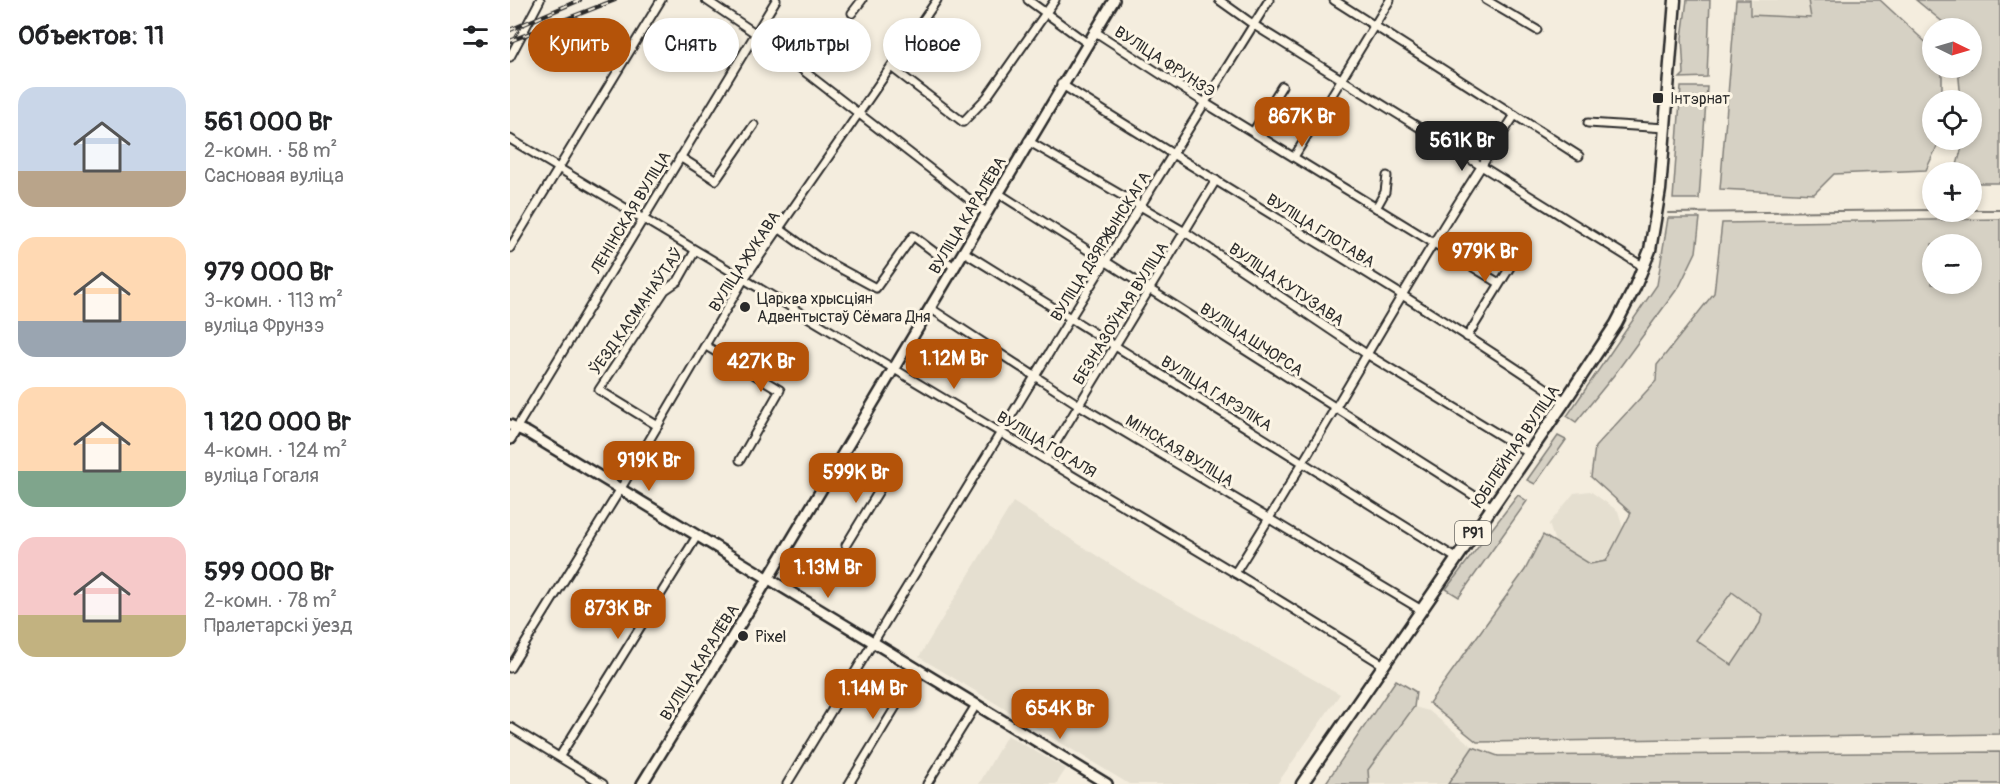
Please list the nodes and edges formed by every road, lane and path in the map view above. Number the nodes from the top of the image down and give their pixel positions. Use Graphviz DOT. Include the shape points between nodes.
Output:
graph roads {
  1 [pos="540,0"];
  2 [pos="661,0"];
  3 [pos="706,0"];
  4 [pos="776,0"];
  5 [pos="862,0"];
  6 [pos="937,0"];
  7 [pos="1028,0"];
  8 [pos="1055,0"];
  9 [pos="1114,0"];
  10 [pos="1219,0"];
  11 [pos="1269,0"];
  12 [pos="1334,0"];
  13 [pos="1390,0"];
  14 [pos="1486,0"];
  15 [pos="1675,0"];
  16 [pos="852,13"];
  17 [pos="1045,13"];
  18 [pos="765,18"];
  19 [pos="925,18"];
  20 [pos="1374,24"];
  21 [pos="1254,25"];
  22 [pos="751,30"];
  23 [pos="1537,30"];
  24 [pos="1094,31"];
  25 [pos="751,40"];
  26 [pos="1087,44"];
  27 [pos="510,57"];
  28 [pos="806,72"];
  29 [pos="888,72"];
  30 [pos="898,72"];
  31 [pos="1340,78"];
  32 [pos="1061,84"];
  33 [pos="1282,86"];
  34 [pos="1205,103"];
  35 [pos="859,113"];
  36 [pos="1515,115"];
  37 [pos="1588,123"];
  38 [pos="754,125"];
  39 [pos="1665,128"];
  40 [pos="1252,132"];
  41 [pos="510,139"];
  42 [pos="1028,141"];
  43 [pos="1173,156"];
  44 [pos="1579,156"];
  45 [pos="680,157"];
  46 [pos="1294,157"];
  47 [pos="1481,165"];
  48 [pos="559,168"];
  49 [pos="1387,176"];
  50 [pos="1216,180"];
  51 [pos="998,193"];
  52 [pos="1141,206"];
  53 [pos="1376,208"];
  54 [pos="987,213"];
  55 [pos="643,219"];
  56 [pos="780,229"];
  57 [pos="1185,232"];
  58 [pos="1431,243"];
  59 [pos="1525,243"];
  60 [pos="510,248"];
  61 [pos="695,251"];
  62 [pos="964,252"];
  63 [pos="1105,261"];
  64 [pos="954,267"];
  65 [pos="1644,267"];
  66 [pos="744,279"];
  67 [pos="1499,283"];
  68 [pos="1150,289"];
  69 [pos="1401,297"];
  70 [pos="930,308"];
  71 [pos="1071,317"];
  72 [pos="1467,337"];
  73 [pos="1116,345"];
  74 [pos="706,346"];
  75 [pos="1365,353"];
  76 [pos="892,368"];
  77 [pos="1037,375"];
  78 [pos="1564,401"];
  79 [pos="1079,405"];
  80 [pos="1335,409"];
  81 [pos="514,426"];
  82 [pos="658,426"];
  83 [pos="1001,433"];
  84 [pos="510,439"];
  85 [pos="1529,453"];
  86 [pos="1046,459"];
  87 [pos="740,460"];
  88 [pos="838,460"];
  89 [pos="1302,463"];
  90 [pos="888,476"];
  91 [pos="881,487"];
  92 [pos="620,490"];
  93 [pos="1492,507"];
  94 [pos="1269,519"];
  95 [pos="697,536"];
  96 [pos="846,545"];
  97 [pos="1456,558"];
  98 [pos="1235,573"];
  99 [pos="768,579"];
  100 [pos="1420,609"];
  101 [pos="874,642"];
  102 [pos="1382,664"];
  103 [pos="510,668"];
  104 [pos="918,670"];
  105 [pos="976,705"];
  106 [pos="510,727"];
  107 [pos="561,756"];
  108 [pos="603,784"];
  109 [pos="642,784"];
  110 [pos="788,784"];
  111 [pos="849,784"];
  112 [pos="927,784"];
  113 [pos="1107,784"];
  114 [pos="1302,784"];
  1 -- 27 [label="street"];
  2 -- 48 [label="street"];
  3 -- 22 [label="street"];
  4 -- 18 [label="street, ЛЕНІНСКАЯ ВУЛІЦА"];
  5 -- 16 [label="street"];
  6 -- 19 [label="street, ВУЛІЦА ЖУКАВА"];
  7 -- 17 [label="street"];
  8 -- 17 [label="street"];
  9 -- 24 [label="street, ВУЛІЦА КАРАЛЁВА"];
  10 -- 21 [label="street"];
  11 -- 21 [label="street, ВУЛІЦА ДЗЯРЖЫНСКАГА"];
  12 -- 20 [label="street"];
  13 -- 20 [label="street"];
  14 -- 23 [label="street"];
  15 -- 39 [label="main road, Р91"];
  17 -- 26 [label="street"];
  17 -- 30 [label="street" via="987,97 963,122"];
  20 -- 31 [label="street"];
  20 -- 36 [label="street"];
  21 -- 31 [label="street"];
  21 -- 34 [label="street, ВУЛІЦА ДЗЯРЖЫНСКАГА"];
  24 -- 26 [label="street, ВУЛІЦА КАРАЛЁВА"];
  24 -- 34 [label="street, ВУЛІЦА ФРУНЗЭ"];
  25 -- 45 [label="street, ЛЕНІНСКАЯ ВУЛІЦА"];
  26 -- 32 [label="street, ВУЛІЦА КАРАЛЁВА"];
  28 -- 35 [label="street"];
  29 -- 35 [label="street, ВУЛІЦА ЖУКАВА"];
  31 -- 46 [label="street"];
  31 -- 47 [label="street"];
  32 -- 42 [label="street, ВУЛІЦА КАРАЛЁВА"];
  32 -- 43 [label="street, ВУЛІЦА ГЛОТАВА"];
  33 -- 40 [label="street"];
  34 -- 40 [label="street, ВУЛІЦА ФРУНЗЭ"];
  34 -- 43 [label="street, ВУЛІЦА ДЗЯРЖЫНСКАГА"];
  35 -- 54 [label="street"];
  35 -- 56 [label="street, ВУЛІЦА ЖУКАВА"];
  36 -- 44 [label="street"];
  36 -- 47 [label="street"];
  37 -- 39 [label="street"];
  38 -- 45 [label="street" via="716,180"];
  39 -- 65 [label="main road, Р91" via="1660,190"];
  40 -- 46 [label="street, ВУЛІЦА ФРУНЗЭ"];
  41 -- 48 [label="street, ВУЛІЦА ГОГАЛЯ"];
  42 -- 51 [label="street, ВУЛІЦА КАРАЛЁВА"];
  42 -- 52 [label="street, ВУЛІЦА КУТУЗАВА"];
  43 -- 50 [label="street, ВУЛІЦА ГЛОТАВА"];
  43 -- 52 [label="street, ВУЛІЦА ДЗЯРЖЫНСКАГА"];
  45 -- 55 [label="street, ЛЕНІНСКАЯ ВУЛІЦА"];
  46 -- 53 [label="street, ВУЛІЦА ФРУНЗЭ"];
  47 -- 58 [label="street"];
  47 -- 65 [label="street"];
  48 -- 55 [label="street, ВУЛІЦА ГОГАЛЯ"];
  48 -- 60 [label="street"];
  49 -- 53 [label="street" via="1385,192"];
  50 -- 57 [label="street, БЕЗНАЗОЎНАЯ ВУЛІЦА"];
  50 -- 69 [label="street, ВУЛІЦА ГЛОТАВА"];
  51 -- 54 [label="street, ВУЛІЦА КАРАЛЁВА"];
  51 -- 63 [label="street, ВУЛІЦА ШЧОРСА"];
  52 -- 57 [label="street, ВУЛІЦА КУТУЗАВА"];
  52 -- 63 [label="street, ВУЛІЦА ДЗЯРЖЫНСКАГА"];
  53 -- 58 [label="street, ВУЛІЦА ФРУНЗЭ"];
  54 -- 62 [label="street, ВУЛІЦА КАРАЛЁВА"];
  55 -- 61 [label="street, ВУЛІЦА ГОГАЛЯ"];
  55 -- 81 [label="street, ЛЕНІНСКАЯ ВУЛІЦА"];
  56 -- 64 [label="street" via="818,256 876,288 913,236"];
  56 -- 66 [label="street, ВУЛІЦА ЖУКАВА"];
  57 -- 68 [label="street, БЕЗНАЗОЎНАЯ ВУЛІЦА"];
  57 -- 75 [label="street, ВУЛІЦА КУТУЗАВА"];
  58 -- 67 [label="street, ВУЛІЦА ФРУНЗЭ"];
  58 -- 69 [label="street"];
  59 -- 67 [label="street"];
  61 -- 66 [label="street, ВУЛІЦА ГОГАЛЯ"];
  61 -- 82 [label="street, ЎЕЗД КАСМАНАЎТАЎ" via="678,281 665,290 599,390"];
  62 -- 64 [label="street, ВУЛІЦА КАРАЛЁВА"];
  62 -- 71 [label="street, ВУЛІЦА ГАРЭЛІКА"];
  63 -- 68 [label="street, ВУЛІЦА ШЧОРСА"];
  63 -- 71 [label="street, ВУЛІЦА ДЗЯРЖЫНСКАГА"];
  64 -- 70 [label="street, ВУЛІЦА КАРАЛЁВА"];
  65 -- 78 [label="main road, ЮБІЛЕЙНАЯ ВУЛІЦА / Р91" via="1616,324"];
  66 -- 74 [label="street, ВУЛІЦА ЖУКАВА"];
  66 -- 76 [label="street, ВУЛІЦА ГОГАЛЯ"];
  67 -- 72 [label="street"];
  68 -- 73 [label="street, БЕЗНАЗОЎНАЯ ВУЛІЦА"];
  68 -- 80 [label="street, ВУЛІЦА ШЧОРСА"];
  69 -- 72 [label="street, ВУЛІЦА ГЛОТАВА"];
  69 -- 75 [label="street"];
  70 -- 76 [label="street, ВУЛІЦА КАРАЛЁВА"];
  70 -- 77 [label="street, МІНСКАЯ ВУЛІЦА"];
  71 -- 73 [label="street, ВУЛІЦА ГАРЭЛІКА"];
  71 -- 77 [label="street, ВУЛІЦА ДЗЯРЖЫНСКАГА"];
  72 -- 78 [label="street, ВУЛІЦА ГЛОТАВА"];
  73 -- 79 [label="street, БЕЗНАЗОЎНАЯ ВУЛІЦА"];
  73 -- 89 [label="street, ВУЛІЦА ГАРЭЛІКА"];
  74 -- 82 [label="street, ВУЛІЦА ЖУКАВА"];
  74 -- 87 [label="street" via="780,390"];
  75 -- 80 [label="street"];
  75 -- 85 [label="street, ВУЛІЦА КУТУЗАВА"];
  76 -- 83 [label="street, ВУЛІЦА ГОГАЛЯ"];
  76 -- 88 [label="street, ВУЛІЦА КАРАЛЁВА"];
  77 -- 79 [label="street, МІНСКАЯ ВУЛІЦА"];
  77 -- 83 [label="street, ВУЛІЦА ДЗЯРЖЫНСКАГА"];
  78 -- 85 [label="main road, ЮБІЛЕЙНАЯ ВУЛІЦА / Р91"];
  79 -- 86 [label="street, БЕЗНАЗОЎНАЯ ВУЛІЦА"];
  79 -- 94 [label="street, МІНСКАЯ ВУЛІЦА"];
  80 -- 89 [label="street"];
  80 -- 93 [label="street, ВУЛІЦА ШЧОРСА"];
  81 -- 84 [label="street, ЛЕНІНСКАЯ ВУЛІЦА"];
  81 -- 92 [label="street"];
  82 -- 92 [label="street, ВУЛІЦА ЖУКАВА"];
  83 -- 86 [label="street, ВУЛІЦА ГОГАЛЯ"];
  83 -- 101 [label="street, ВУЛІЦА ДЗЯРЖЫНСКАГА"];
  85 -- 93 [label="main road, ЮБІЛЕЙНАЯ ВУЛІЦА / Р91"];
  86 -- 98 [label="street, ВУЛІЦА ГОГАЛЯ"];
  88 -- 91 [label="street"];
  88 -- 99 [label="street, ВУЛІЦА КАРАЛЁВА"];
  89 -- 94 [label="street"];
  89 -- 97 [label="street, ВУЛІЦА ГАРЭЛІКА"];
  90 -- 91 [label="street"];
  91 -- 96 [label="street"];
  92 -- 95 [label="street"];
  92 -- 103 [label="street, ВУЛІЦА ЖУКАВА"];
  93 -- 97 [label="main road, ЮБІЛЕЙНАЯ ВУЛІЦА / Р91"];
  94 -- 98 [label="street"];
  94 -- 100 [label="street, МІНСКАЯ ВУЛІЦА"];
  95 -- 99 [label="street"];
  95 -- 107 [label="street"];
  97 -- 100 [label="main road, ЮБІЛЕЙНАЯ ВУЛІЦА / Р91"];
  98 -- 102 [label="street, ВУЛІЦА ГОГАЛЯ"];
  99 -- 101 [label="street"];
  99 -- 109 [label="street, ВУЛІЦА КАРАЛЁВА"];
  100 -- 102 [label="main road, ЮБІЛЕЙНАЯ ВУЛІЦА / Р91"];
  101 -- 104 [label="street"];
  101 -- 110 [label="street, ВУЛІЦА ДЗЯРЖЫНСКАГА"];
  102 -- 114 [label="main road, ЮБІЛЕЙНАЯ ВУЛІЦА / Р91"];
  104 -- 105 [label="street"];
  104 -- 111 [label="street"];
  105 -- 112 [label="street"];
  105 -- 113 [label="street"];
  106 -- 107 [label="street"];
  107 -- 108 [label="street"];
}
